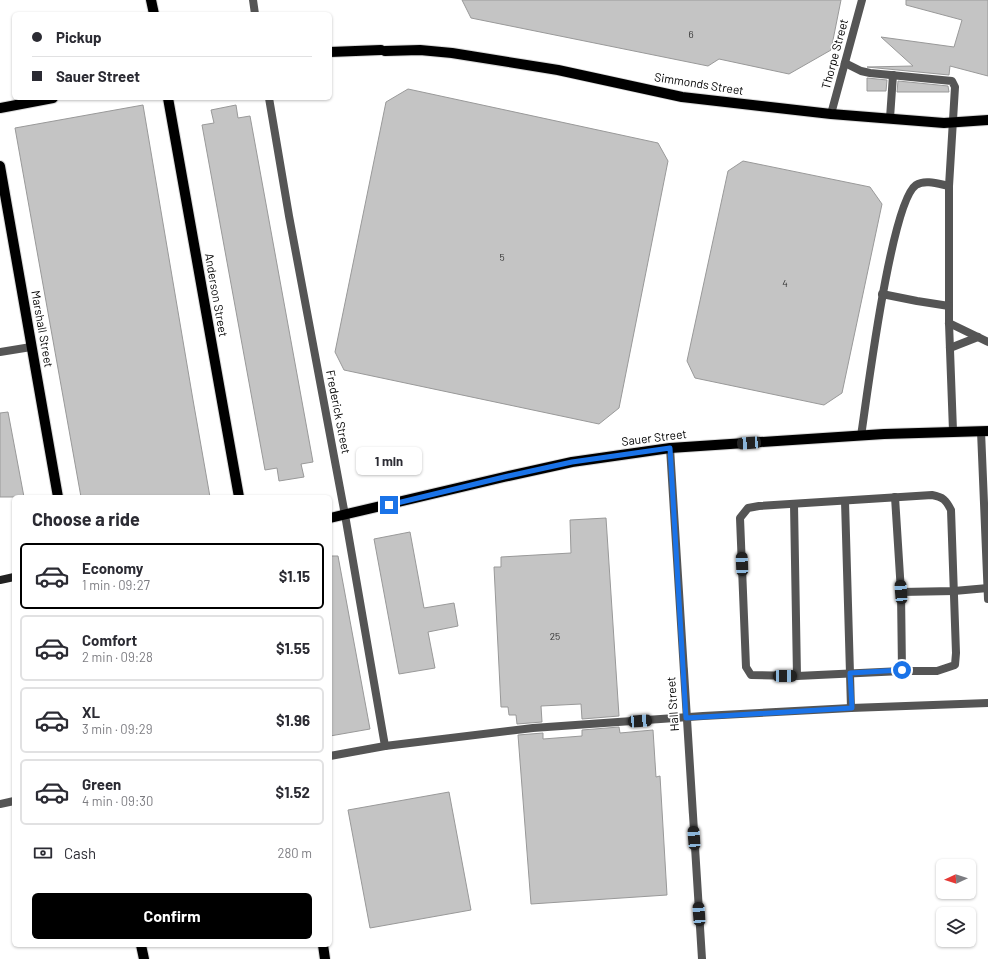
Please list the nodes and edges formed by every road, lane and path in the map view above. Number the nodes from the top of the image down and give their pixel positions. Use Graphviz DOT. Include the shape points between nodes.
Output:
graph roads {
  1 [pos="151,0"];
  2 [pos="253,0"];
  3 [pos="862,0"];
  4 [pos="154,12"];
  5 [pos="255,12"];
  6 [pos="332,52"];
  7 [pos="846,63"];
  8 [pos="893,75"];
  9 [pos="42,100"];
  10 [pos="168,100"];
  11 [pos="269,100"];
  12 [pos="0,108"];
  13 [pos="831,114"];
  14 [pos="890,118"];
  15 [pos="988,120"];
  16 [pos="954,122"];
  17 [pos="0,166"];
  18 [pos="949,186"];
  19 [pos="882,294"];
  20 [pos="949,306"];
  21 [pos="949,322"];
  22 [pos="978,337"];
  23 [pos="988,342"];
  24 [pos="32,347"];
  25 [pos="950,348"];
  26 [pos="0,352"];
  27 [pos="953,431"];
  28 [pos="985,431"];
  29 [pos="860,436"];
  30 [pos="670,448"];
  31 [pos="58,495"];
  32 [pos="239,495"];
  33 [pos="895,497"];
  34 [pos="844,501"];
  35 [pos="794,504"];
  36 [pos="345,515"];
  37 [pos="332,518"];
  38 [pos="12,577"];
  39 [pos="0,580"];
  40 [pos="988,588"];
  41 [pos="954,591"];
  42 [pos="901,592"];
  43 [pos="988,599"];
  44 [pos="902,670"];
  45 [pos="850,673"];
  46 [pos="797,676"];
  47 [pos="988,703"];
  48 [pos="852,708"];
  49 [pos="686,718"];
  50 [pos="385,746"];
  51 [pos="332,756"];
  52 [pos="12,801"];
  53 [pos="0,804"];
  54 [pos="141,947"];
  55 [pos="322,947"];
  56 [pos="144,959"];
  57 [pos="325,959"];
  58 [pos="702,959"];
  1 -- 4 [label="main road"];
  2 -- 5 [label="street"];
  3 -- 7 [label="street, Thorpe Street"];
  6 -- 13 [label="main road, Simmonds Street" via="420,50 452,53 558,70 682,98"];
  7 -- 8 [label="street" via="865,72"];
  7 -- 13 [label="street, Thorpe Street"];
  8 -- 14 [label="street"];
  8 -- 16 [label="street" via="953,82 956,87"];
  9 -- 12 [label="main road"];
  10 -- 32 [label="main road, Anderson Street"];
  11 -- 36 [label="street, Frederick Street"];
  13 -- 14 [label="main road, Simmonds Street"];
  14 -- 16 [label="main road, Simmonds Street"];
  15 -- 16 [label="main road, Simmonds Street"];
  16 -- 18 [label="street"];
  17 -- 24 [label="main road, Marshall Street"];
  18 -- 19 [label="street" via="924,181 909,193 900,215"];
  18 -- 20 [label="street"];
  19 -- 20 [label="street"];
  19 -- 29 [label="street"];
  20 -- 21 [label="street"];
  21 -- 22 [label="street"];
  21 -- 25 [label="street"];
  22 -- 23 [label="street"];
  22 -- 25 [label="street"];
  24 -- 26 [label="street"];
  24 -- 31 [label="main road, Marshall Street"];
  25 -- 27 [label="street"];
  27 -- 28 [label="main road, Sauer Street"];
  27 -- 29 [label="main road, Sauer Street"];
  28 -- 40 [label="street"];
  29 -- 30 [label="main road, Sauer Street"];
  30 -- 36 [label="main road, Sauer Street" via="572,462"];
  30 -- 49 [label="street, Hall Street"];
  33 -- 34 [label="street"];
  33 -- 41 [label="street" via="932,495 940,496 947,501 951,510"];
  33 -- 42 [label="street"];
  34 -- 35 [label="street"];
  34 -- 45 [label="street"];
  35 -- 46 [label="street"];
  35 -- 46 [label="street" via="748,508 740,518 746,667 751,675"];
  36 -- 37 [label="main road, Sauer Street"];
  36 -- 50 [label="street, Frederick Street"];
  38 -- 39 [label="main road"];
  40 -- 41 [label="street"];
  40 -- 43 [label="street"];
  41 -- 42 [label="street"];
  41 -- 44 [label="street" via="955,665 937,671"];
  42 -- 44 [label="street"];
  44 -- 45 [label="street"];
  45 -- 46 [label="street"];
  45 -- 48 [label="street"];
  47 -- 48 [label="street"];
  48 -- 49 [label="street"];
  49 -- 50 [label="street" via="533,728"];
  49 -- 58 [label="street, Hall Street"];
  50 -- 51 [label="street"];
  52 -- 53 [label="street"];
  54 -- 56 [label="main road"];
  55 -- 57 [label="main road"];
}
